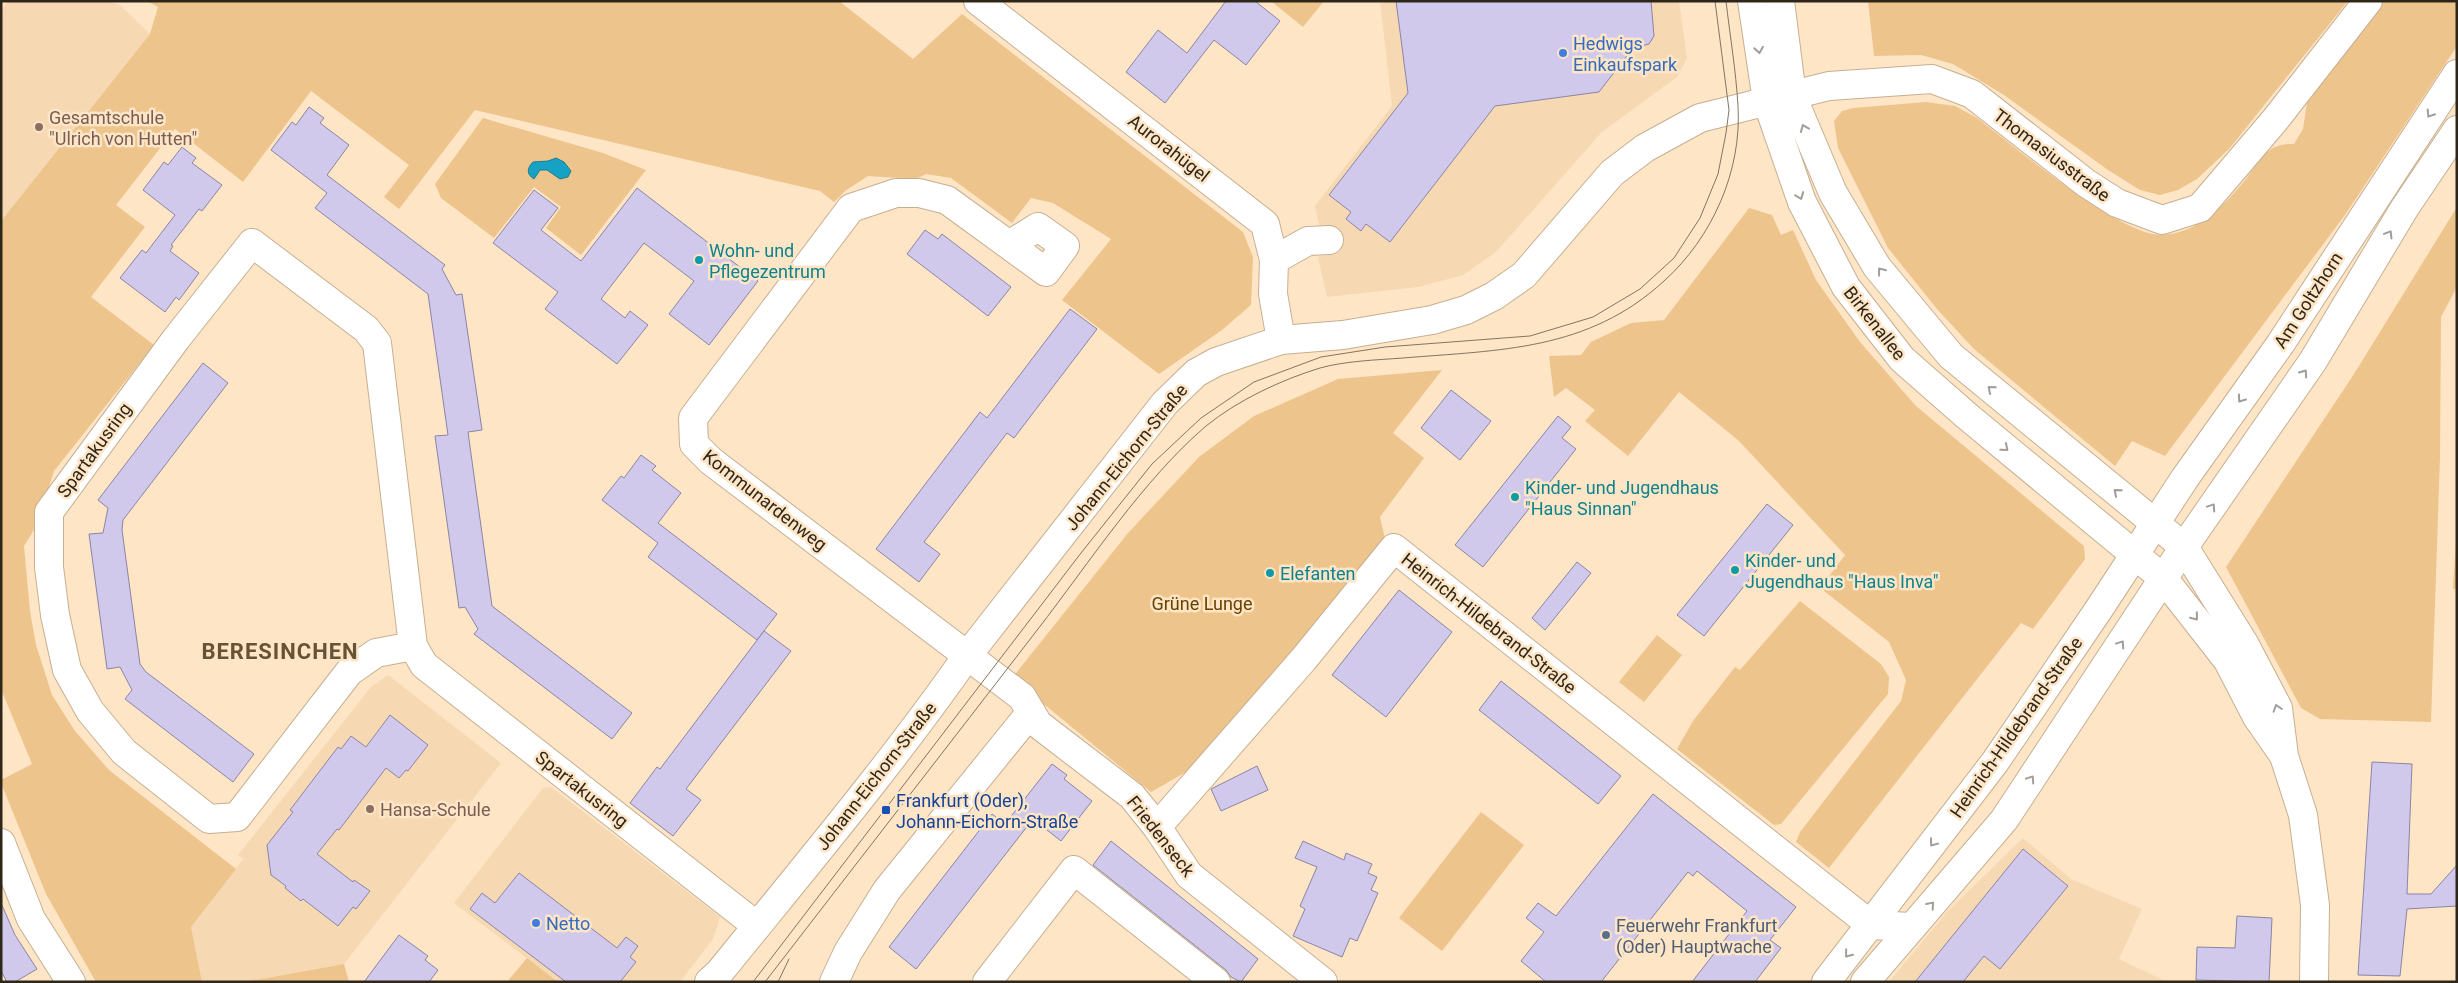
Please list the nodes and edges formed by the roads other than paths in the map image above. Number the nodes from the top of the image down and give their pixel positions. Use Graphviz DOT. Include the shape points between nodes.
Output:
graph roads {
  1 [pos="978,1"];
  2 [pos="1752,1"];
  3 [pos="1780,1"];
  4 [pos="2368,1"];
  5 [pos="2457,74"];
  6 [pos="1779,98"];
  7 [pos="2457,130"];
  8 [pos="1329,240"];
  9 [pos="1009,245"];
  10 [pos="1274,260"];
  11 [pos="1281,340"];
  12 [pos="2154,523"];
  13 [pos="2184,547"];
  14 [pos="2134,556"];
  15 [pos="2164,579"];
  16 [pos="413,646"];
  17 [pos="967,656"];
  18 [pos="1031,712"];
  19 [pos="2284,756"];
  20 [pos="1157,827"];
  21 [pos="1,844"];
  22 [pos="1871,925"];
  23 [pos="757,926"];
  24 [pos="1912,927"];
  25 [pos="1318,980"];
  26 [pos="71,982"];
  27 [pos="709,982"];
  28 [pos="834,982"];
  29 [pos="987,982"];
  30 [pos="1216,982"];
  31 [pos="1826,982"];
  32 [pos="1865,982"];
  33 [pos="2314,982"];
  1 -- 10 [label="street, Aurorahügel" via="1265,224"];
  2 -- 6 [label="street, Birkenallee, one-way"];
  3 -- 6 [label="street, Birkenallee"];
  4 -- 6 [label="street, Thomasiusstraße" via="2276,120 2200,208 2162,220 2117,203 2086,183 1972,94 1932,79 1828,86"];
  5 -- 12 [label="street, Am Goltzhorn, one-way" via="2281,343"];
  6 -- 11 [label="street, Johann-Eichorn-Straße" via="1700,118 1645,148 1612,172 1524,275 1466,310 1432,320 1343,335"];
  12 -- 6 [label="street, Birkenallee, one-way" via="1951,356 1877,267"];
  6 -- 14 [label="street, Birkenallee, one-way" via="1802,202 1846,287 1902,358"];
  13 -- 7 [label="street, Am Goltzhorn, one-way" via="2313,361 2404,209"];
  8 -- 10 [label="street" via="1308,242"];
  9 -- 17 [label="street, Kommunardenweg" via="947,200 919,193 896,193 852,208 693,418 694,444 711,461"];
  10 -- 11 [label="street, Aurorahügel" via="1273,294"];
  11 -- 17 [label="street, Johann-Eichorn-Straße" via="1216,362 1196,373 1165,404"];
  12 -- 13 [label="street, Birkenallee"];
  12 -- 14 [label="street, Heinrich-Hildebrand-Straße"];
  13 -- 15 [label="street"];
  19 -- 13 [label="street, Birkenallee, one-way" via="2278,708 2245,645"];
  14 -- 15 [label="street, Birkenallee"];
  14 -- 22 [label="street, Heinrich-Hildebrand-Straße, one-way" via="1995,762"];
  15 -- 19 [label="street, Birkenallee, one-way" via="2228,661 2257,717"];
  24 -- 15 [label="street, one-way" via="2004,820"];
  16 -- 16 [label="street, Spartakusring" via="376,343 366,329 252,243 176,339 49,512 48,567 54,615 68,670 90,711 124,752 210,819 237,817 349,672 376,653"];
  16 -- 23 [label="street, Spartakusring" via="424,665"];
  17 -- 18 [label="street, Friedenseck" via="1022,696"];
  17 -- 23 [label="street, Johann-Eichorn-Straße"];
  18 -- 20 [label="street, Friedenseck" via="1038,724 1132,796"];
  18 -- 28 [label="street" via="887,890 848,952"];
  19 -- 33 [label="street" via="2303,814 2315,905"];
  20 -- 22 [label="street, Heinrich-Hildebrand-Straße" via="1303,660 1394,548"];
  20 -- 25 [label="street, Friedenseck" via="1189,875"];
  21 -- 26 [label="street" via="32,919"];
  22 -- 24 [label="street"];
  22 -- 31 [label="street, Heinrich-Hildebrand-Straße, one-way"];
  23 -- 27 [label="street, Johann-Eichorn-Straße"];
  24 -- 32 [label="street"];
  29 -- 30 [label="street" via="1074,870"];
}
